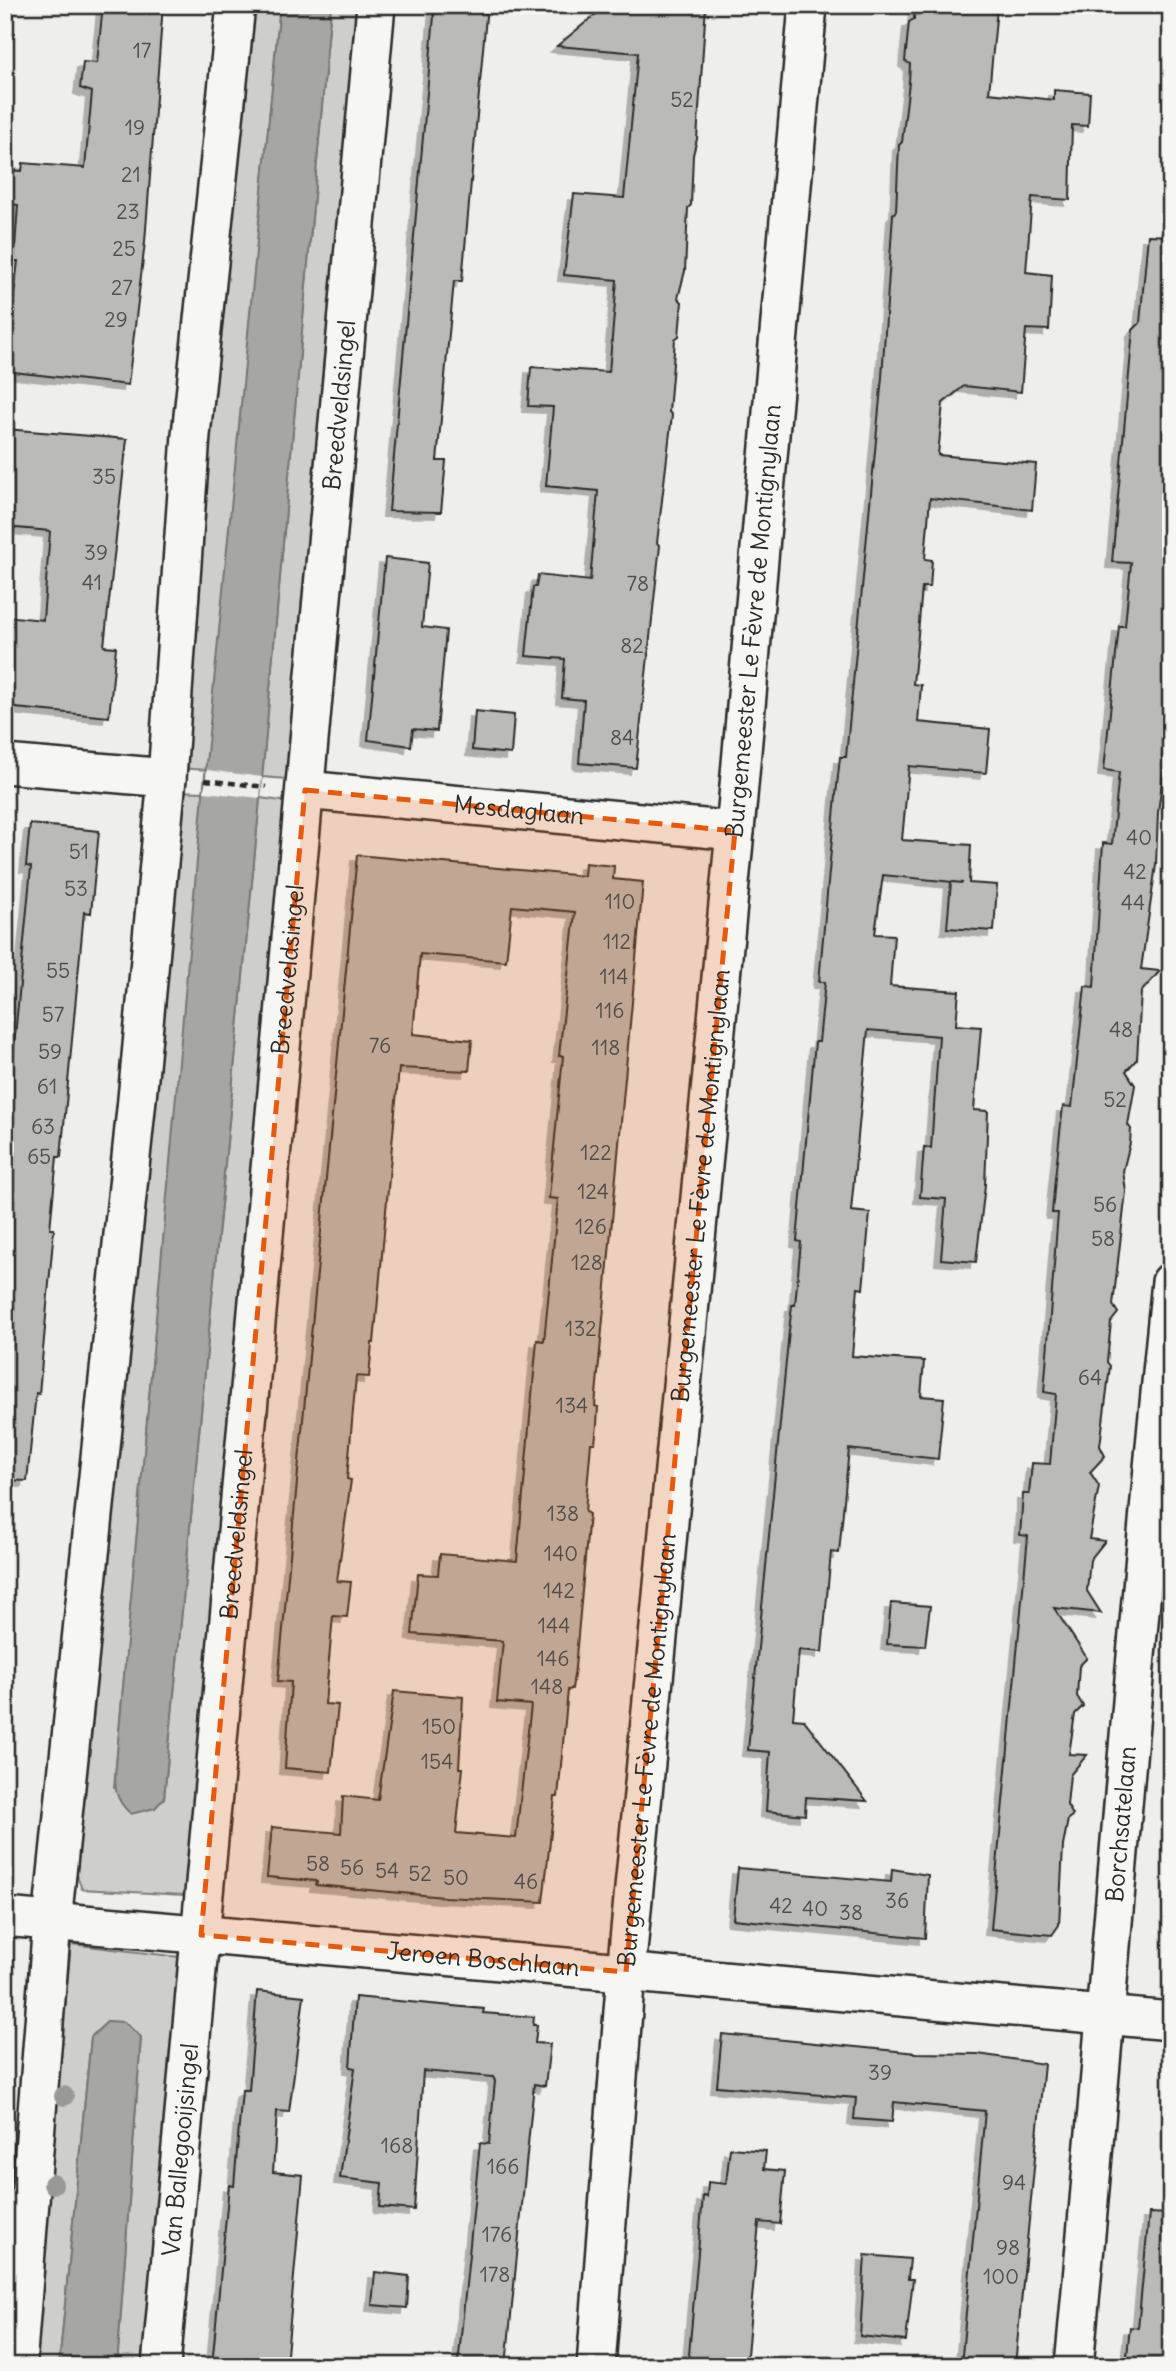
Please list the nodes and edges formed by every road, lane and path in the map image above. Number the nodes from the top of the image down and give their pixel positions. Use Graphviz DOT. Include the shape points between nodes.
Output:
graph roads {
  1 [pos="236,5"];
  2 [pos="376,5"];
  3 [pos="808,5"];
  4 [pos="5,764"];
  5 [pos="167,778"];
  6 [pos="206,780"];
  7 [pos="261,787"];
  8 [pos="305,790"];
  9 [pos="734,831"];
  10 [pos="1171,1282"];
  11 [pos="1155,1600"];
  12 [pos="5,1917"];
  13 [pos="52,1922"];
  14 [pos="201,1935"];
  15 [pos="626,1972"];
  16 [pos="1107,2015"];
  17 [pos="1171,2021"];
  18 [pos="17,2366"];
  19 [pos="161,2366"];
  20 [pos="596,2366"];
  21 [pos="1074,2366"];
  1 -- 5 [label="street" via="191,435"];
  2 -- 8 [label="street, Breedveldsingel"];
  3 -- 9 [label="street, Burgemeester Le Fèvre de Montignylaan"];
  4 -- 5 [label="street"];
  5 -- 13 [label="street"];
  6 -- 7 [label="path"];
  8 -- 9 [label="street, Mesdaglaan"];
  8 -- 14 [label="street, Breedveldsingel"];
  9 -- 15 [label="street, Burgemeester Le Fèvre de Montignylaan"];
  10 -- 11 [label="street, Borchsatelaan"];
  11 -- 16 [label="street, Borchsatelaan"];
  12 -- 13 [label="street, Jeroen Boschlaan"];
  13 -- 14 [label="street, Jeroen Boschlaan"];
  13 -- 18 [label="street"];
  14 -- 15 [label="street, Jeroen Boschlaan"];
  14 -- 19 [label="street, Van Ballegooijsingel"];
  15 -- 16 [label="street, Jeroen Boschlaan"];
  15 -- 20 [label="street, Burgemeester Le Fèvre de Montignylaan"];
  16 -- 17 [label="street, Jeroen Boschlaan"];
  16 -- 21 [label="street, Borchsatelaan"];
}
